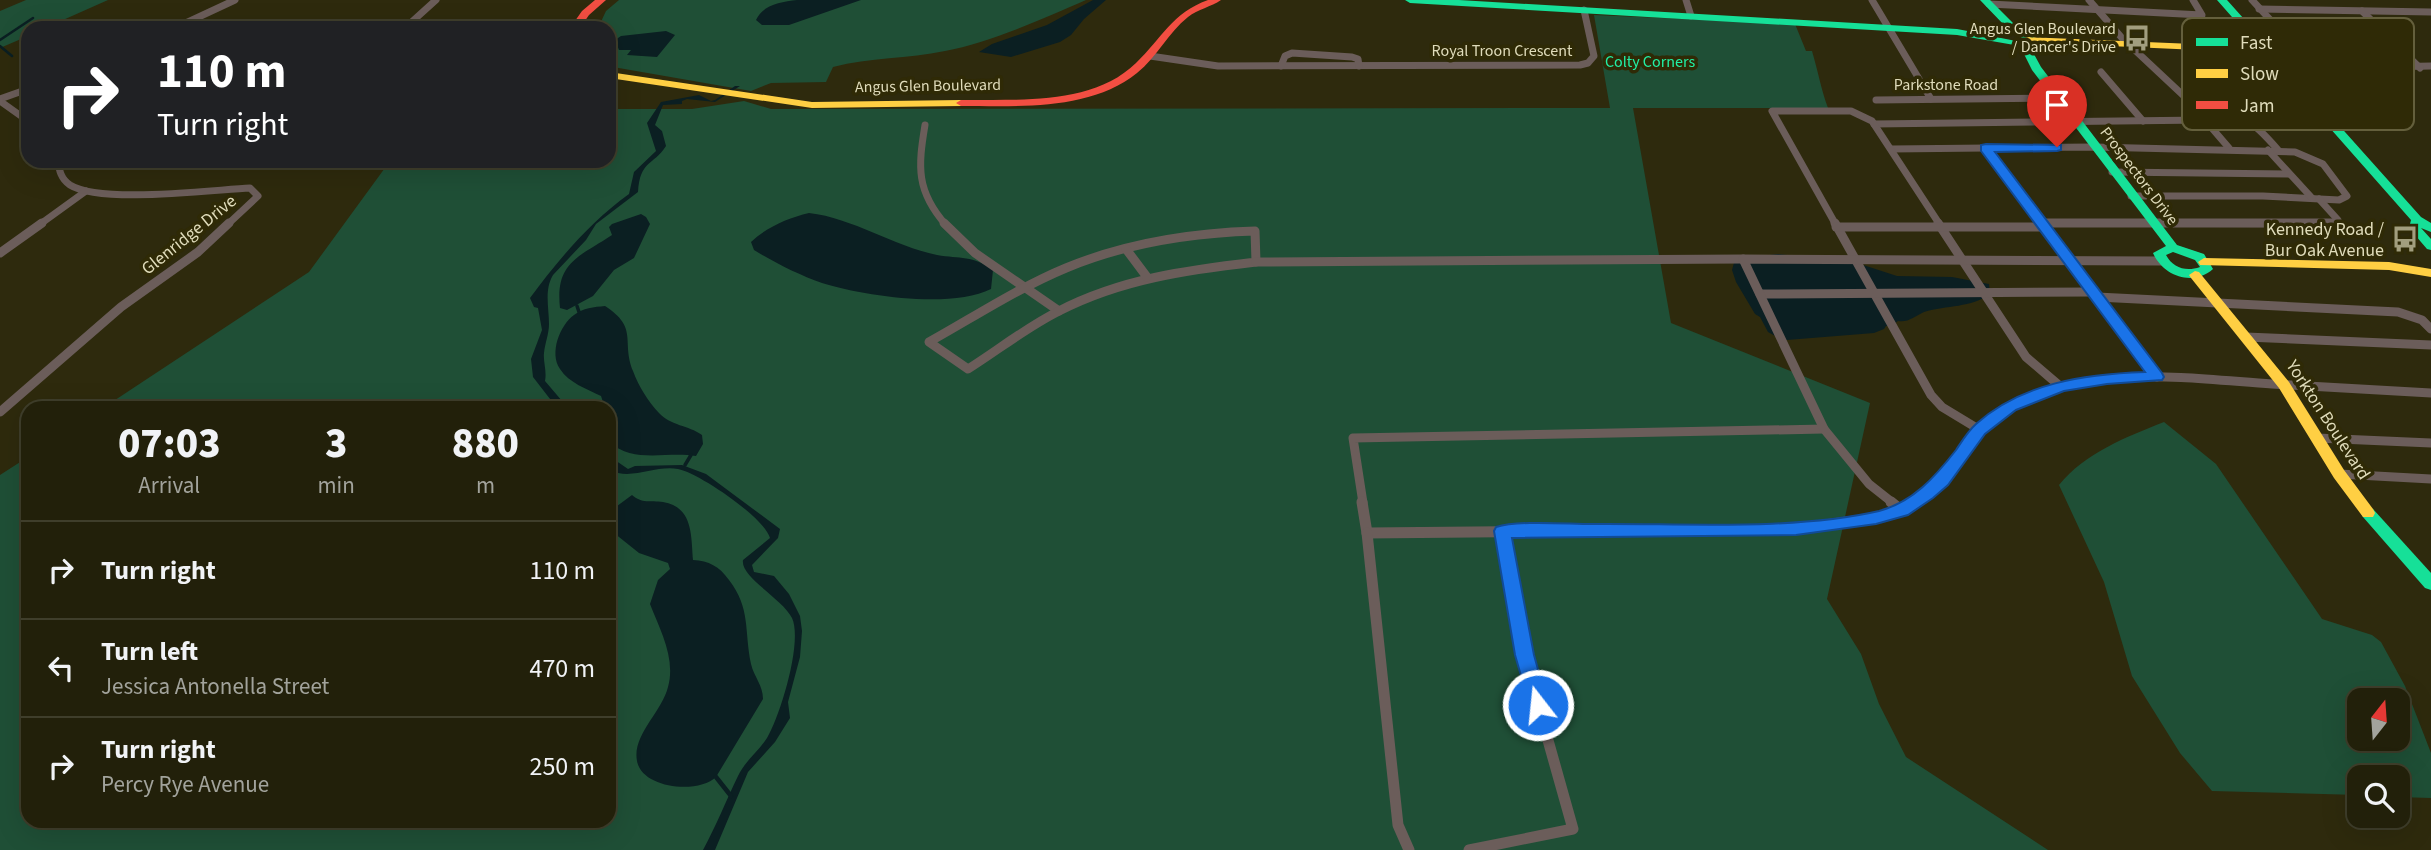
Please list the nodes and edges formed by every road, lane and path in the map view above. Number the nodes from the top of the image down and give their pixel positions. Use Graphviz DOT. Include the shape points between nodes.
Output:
graph roads {
  1 [pos="235,0"];
  2 [pos="436,0"];
  3 [pos="601,0"];
  4 [pos="1216,0"];
  5 [pos="1410,0"];
  6 [pos="1686,0"];
  7 [pos="1872,0"];
  8 [pos="2089,0"];
  9 [pos="2193,0"];
  10 [pos="2222,0"];
  11 [pos="2252,0"];
  12 [pos="2259,9"];
  13 [pos="1584,10"];
  14 [pos="2098,11"];
  15 [pos="2362,11"];
  16 [pos="2431,12"];
  17 [pos="1691,16"];
  18 [pos="2237,18"];
  19 [pos="2267,18"];
  20 [pos="2369,18"];
  21 [pos="190,21"];
  22 [pos="413,21"];
  23 [pos="580,21"];
  24 [pos="1886,27"];
  25 [pos="2008,30"];
  26 [pos="2126,42"];
  27 [pos="2182,46"];
  28 [pos="1150,56"];
  29 [pos="2414,62"];
  30 [pos="1281,66"];
  31 [pos="1359,66"];
  32 [pos="2431,66"];
  33 [pos="2414,68"];
  34 [pos="2420,68"];
  35 [pos="2102,72"];
  36 [pos="616,76"];
  37 [pos="21,92"];
  38 [pos="2182,96"];
  39 [pos="2058,98"];
  40 [pos="1931,99"];
  41 [pos="0,100"];
  42 [pos="1876,100"];
  43 [pos="21,116"];
  44 [pos="2182,120"];
  45 [pos="2143,121"];
  46 [pos="2077,122"];
  47 [pos="1874,124"];
  48 [pos="925,125"];
  49 [pos="2214,130"];
  50 [pos="2260,130"];
  51 [pos="2336,130"];
  52 [pos="2094,147"];
  53 [pos="1986,148"];
  54 [pos="2229,148"];
  55 [pos="1891,149"];
  56 [pos="2268,150"];
  57 [pos="2279,151"];
  58 [pos="59,168"];
  59 [pos="2112,172"];
  60 [pos="2289,174"];
  61 [pos="86,191"];
  62 [pos="2131,196"];
  63 [pos="2315,199"];
  64 [pos="2417,220"];
  65 [pos="2153,223"];
  66 [pos="2043,225"];
  67 [pos="1836,227"];
  68 [pos="1941,227"];
  69 [pos="2431,228"];
  70 [pos="2431,246"];
  71 [pos="2173,248"];
  72 [pos="1126,249"];
  73 [pos="0,253"];
  74 [pos="1744,259"];
  75 [pos="1855,259"];
  76 [pos="1962,260"];
  77 [pos="2070,261"];
  78 [pos="2161,261"];
  79 [pos="2204,261"];
  80 [pos="1256,262"];
  81 [pos="2431,265"];
  82 [pos="2389,266"];
  83 [pos="2431,273"];
  84 [pos="2195,275"];
  85 [pos="1147,277"];
  86 [pos="1028,287"];
  87 [pos="1872,293"];
  88 [pos="1984,293"];
  89 [pos="1760,294"];
  90 [pos="2095,294"];
  91 [pos="2218,304"];
  92 [pos="1059,311"];
  93 [pos="2431,329"];
  94 [pos="2246,337"];
  95 [pos="2431,345"];
  96 [pos="2157,377"];
  97 [pos="2284,385"];
  98 [pos="2061,387"];
  99 [pos="2431,393"];
  100 [pos="0,412"];
  101 [pos="1824,429"];
  102 [pos="1980,430"];
  103 [pos="2317,438"];
  104 [pos="2431,443"];
  105 [pos="2339,474"];
  106 [pos="2431,479"];
  107 [pos="1902,511"];
  108 [pos="1502,531"];
  109 [pos="1367,533"];
  110 [pos="2431,584"];
  111 [pos="1409,850"];
  112 [pos="1469,850"];
  1 -- 21 [label="street"];
  2 -- 22 [label="street"];
  3 -- 23 [label="street"];
  4 -- 28 [label="street, Angus Glen Boulevard" via="1187,13"];
  5 -- 13 [label="street"];
  6 -- 17 [label="street"];
  7 -- 24 [label="street"];
  8 -- 14 [label="street"];
  9 -- 14 [label="street" via="2202,15"];
  10 -- 18 [label="street"];
  11 -- 12 [label="street"];
  12 -- 15 [label="street"];
  12 -- 19 [label="street"];
  13 -- 17 [label="street"];
  13 -- 31 [label="street, Royal Troon Crescent" via="1594,56 1580,65"];
  14 -- 25 [label="street" via="2045,8"];
  14 -- 26 [label="street"];
  15 -- 16 [label="street"];
  15 -- 20 [label="street"];
  17 -- 24 [label="street"];
  24 -- 25 [label="street"];
  24 -- 40 [label="street"];
  25 -- 26 [label="street"];
  25 -- 39 [label="street, Prospectors Drive"];
  26 -- 27 [label="street"];
  26 -- 38 [label="street"];
  28 -- 30 [label="street, Royal Troon Crescent" via="1208,66"];
  28 -- 36 [label="street, Angus Glen Boulevard" via="1109,85 1037,101 812,104"];
  29 -- 34 [label="street"];
  30 -- 31 [label="street, Royal Troon Crescent"];
  30 -- 31 [label="street, Royal Troon Crescent" via="1284,56 1298,53 1352,57 1358,59"];
  32 -- 34 [label="street"];
  33 -- 34 [label="street"];
  35 -- 45 [label="street"];
  37 -- 41 [label="street"];
  39 -- 40 [label="street, Parkstone Road"];
  39 -- 46 [label="street, Prospectors Drive"];
  40 -- 42 [label="street, Parkstone Road"];
  41 -- 43 [label="street"];
  44 -- 45 [label="street"];
  45 -- 46 [label="street"];
  46 -- 47 [label="street"];
  46 -- 52 [label="street, Prospectors Drive"];
  47 -- 55 [label="street"];
  47 -- 67 [label="street" via="1851,111 1772,111"];
  48 -- 86 [label="street" via="919,171 929,203 970,248"];
  49 -- 54 [label="street"];
  50 -- 57 [label="street"];
  51 -- 64 [label="street"];
  52 -- 53 [label="street"];
  52 -- 54 [label="street"];
  52 -- 59 [label="street, Prospectors Drive"];
  53 -- 55 [label="street"];
  53 -- 66 [label="street"];
  54 -- 56 [label="street"];
  55 -- 68 [label="street"];
  56 -- 57 [label="street"];
  56 -- 60 [label="street"];
  57 -- 63 [label="street" via="2320,161 2346,192 2345,199"];
  58 -- 61 [label="street" via="71,186"];
  59 -- 60 [label="street"];
  59 -- 62 [label="street, Prospectors Drive"];
  60 -- 63 [label="street"];
  61 -- 73 [label="street"];
  61 -- 100 [label="street, Glenridge Drive" via="250,188 258,196 198,252 121,307"];
  62 -- 63 [label="street"];
  62 -- 65 [label="street, Prospectors Drive"];
  63 -- 65 [label="street" via="2338,220 2335,224"];
  64 -- 69 [label="street"];
  64 -- 70 [label="street" via="2415,228"];
  65 -- 66 [label="street"];
  65 -- 71 [label="street, Prospectors Drive"];
  66 -- 68 [label="street"];
  66 -- 77 [label="street"];
  67 -- 68 [label="street"];
  67 -- 75 [label="street"];
  68 -- 76 [label="street"];
  71 -- 78 [label="street" via="2161,250"];
  71 -- 79 [label="street"];
  72 -- 80 [label="street" via="1170,239 1255,231"];
  72 -- 85 [label="street"];
  72 -- 86 [label="street" via="1067,268"];
  74 -- 75 [label="street"];
  74 -- 80 [label="street"];
  74 -- 89 [label="street"];
  75 -- 76 [label="street"];
  75 -- 87 [label="street"];
  76 -- 77 [label="street"];
  76 -- 88 [label="street"];
  77 -- 78 [label="street"];
  77 -- 90 [label="street"];
  78 -- 84 [label="street" via="2175,271"];
  79 -- 82 [label="street"];
  79 -- 84 [label="street" via="2207,269"];
  80 -- 85 [label="street"];
  81 -- 82 [label="street"];
  82 -- 83 [label="street"];
  84 -- 91 [label="street, Yorkton Boulevard"];
  85 -- 92 [label="street"];
  86 -- 92 [label="street"];
  86 -- 92 [label="street" via="929,342 968,369"];
  87 -- 88 [label="street"];
  87 -- 89 [label="street"];
  87 -- 102 [label="street" via="1931,395"];
  88 -- 90 [label="street"];
  88 -- 98 [label="street" via="2030,361"];
  89 -- 101 [label="street"];
  90 -- 91 [label="street"];
  90 -- 96 [label="street"];
  91 -- 93 [label="street" via="2398,312 2422,320"];
  91 -- 94 [label="street, Yorkton Boulevard"];
  94 -- 95 [label="street"];
  94 -- 97 [label="street, Yorkton Boulevard"];
  96 -- 97 [label="street"];
  96 -- 98 [label="street"];
  97 -- 99 [label="street"];
  97 -- 103 [label="street, Yorkton Boulevard"];
  98 -- 102 [label="street" via="2011,406"];
  101 -- 107 [label="street" via="1869,484"];
  101 -- 109 [label="street" via="1353,438"];
  102 -- 107 [label="street" via="1942,480"];
  103 -- 104 [label="street"];
  103 -- 105 [label="street, Yorkton Boulevard"];
  105 -- 106 [label="street"];
  105 -- 110 [label="street, Yorkton Boulevard" via="2371,518"];
  107 -- 108 [label="street" via="1796,529"];
  108 -- 109 [label="street"];
  108 -- 112 [label="street" via="1524,655 1573,829"];
  109 -- 111 [label="street" via="1398,825"];
}
